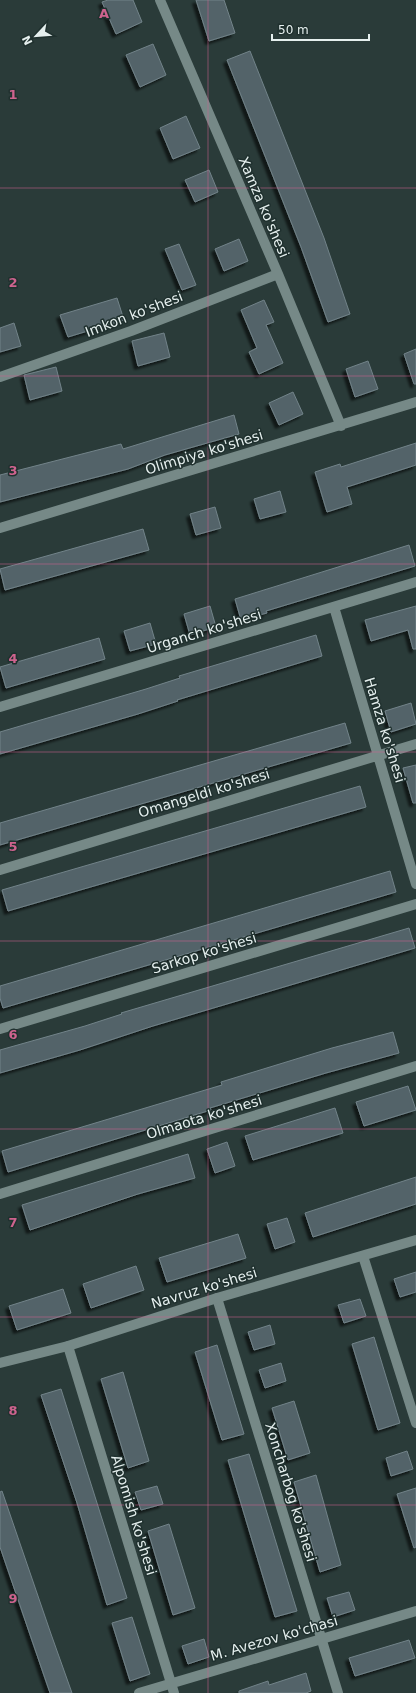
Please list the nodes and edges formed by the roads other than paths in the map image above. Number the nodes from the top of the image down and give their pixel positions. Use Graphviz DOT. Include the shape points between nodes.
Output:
graph roads {
  1 [pos="160,0"];
  2 [pos="278,274"];
  3 [pos="0,377"];
  4 [pos="416,402"];
  5 [pos="340,426"];
  6 [pos="0,528"];
  7 [pos="416,582"];
  8 [pos="334,607"];
  9 [pos="0,707"];
  10 [pos="416,744"];
  11 [pos="379,755"];
  12 [pos="0,870"];
  13 [pos="416,884"];
  14 [pos="416,904"];
  15 [pos="0,1030"];
  16 [pos="416,1066"];
  17 [pos="0,1194"];
  18 [pos="416,1240"];
  19 [pos="363,1256"];
  20 [pos="218,1298"];
  21 [pos="68,1346"];
  22 [pos="0,1363"];
  23 [pos="416,1423"];
  24 [pos="416,1611"];
  25 [pos="321,1639"];
  26 [pos="170,1683"];
  27 [pos="139,1693"];
  28 [pos="174,1693"];
  29 [pos="338,1693"];
  1 -- 2 [label="street, Xamza ko'shesi"];
  2 -- 3 [label="street, Imkon ko'shesi" via="132,331"];
  2 -- 5 [label="street, Xamza ko'shesi"];
  4 -- 5 [label="street, Olimpiya ko'shesi"];
  5 -- 6 [label="street, Olimpiya ko'shesi"];
  7 -- 8 [label="street, Urganch ko'shesi"];
  8 -- 9 [label="street, Urganch ko'shesi"];
  8 -- 11 [label="street, Hamza ko'shesi"];
  10 -- 11 [label="street, Omangeldi ko'shesi"];
  11 -- 12 [label="street, Omangeldi ko'shesi"];
  11 -- 13 [label="street, Hamza ko'shesi"];
  14 -- 15 [label="street, Sarkop ko'shesi"];
  16 -- 17 [label="street, Olmaota ko'shesi"];
  18 -- 19 [label="street, Navruz ko'shesi"];
  19 -- 20 [label="street, Navruz ko'shesi"];
  19 -- 23 [label="street"];
  20 -- 21 [label="street, Navruz ko'shesi"];
  20 -- 25 [label="street, Xoncharbog ko'shesi"];
  21 -- 22 [label="street, Navruz ko'shesi"];
  21 -- 26 [label="street, Alpomish ko'shesi"];
  24 -- 25 [label="street, M. Avezov ko'chasi"];
  25 -- 26 [label="street, M. Avezov ko'chasi"];
  25 -- 29 [label="street, Xoncharbog ko'shesi"];
  26 -- 27 [label="street, M. Avezov ko'chasi"];
  26 -- 28 [label="street, Alpomish ko'shesi"];
}
